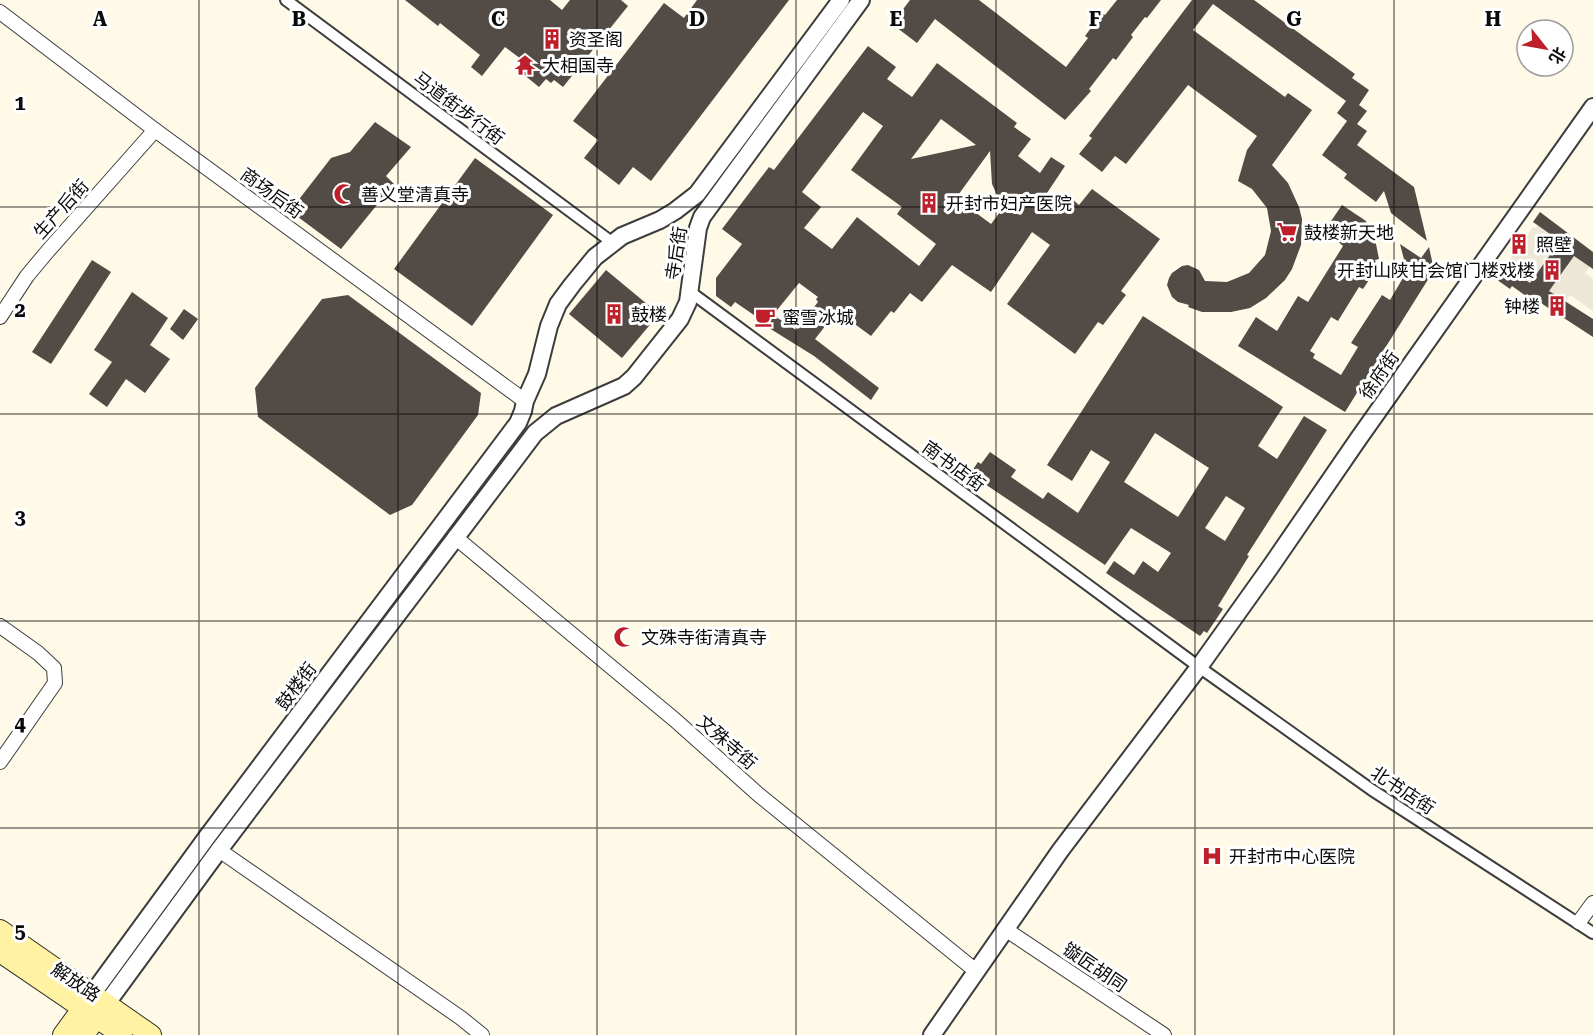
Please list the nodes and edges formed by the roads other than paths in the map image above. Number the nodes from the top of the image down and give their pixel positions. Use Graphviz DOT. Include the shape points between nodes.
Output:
graph roads {
  1 [pos="285,0"];
  2 [pos="842,0"];
  3 [pos="861,0"];
  4 [pos="0,12"];
  5 [pos="1593,107"];
  6 [pos="155,130"];
  7 [pos="613,243"];
  8 [pos="689,291"];
  9 [pos="0,316"];
  10 [pos="525,401"];
  11 [pos="524,447"];
  12 [pos="455,537"];
  13 [pos="0,626"];
  14 [pos="1199,667"];
  15 [pos="0,762"];
  16 [pos="219,850"];
  17 [pos="1593,903"];
  18 [pos="1579,922"];
  19 [pos="1005,929"];
  20 [pos="0,930"];
  21 [pos="1593,933"];
  22 [pos="0,952"];
  23 [pos="976,971"];
  24 [pos="95,1005"];
  25 [pos="63,1035"];
  26 [pos="84,1035"];
  27 [pos="122,1035"];
  28 [pos="151,1035"];
  29 [pos="482,1035"];
  30 [pos="932,1035"];
  31 [pos="1164,1035"];
  1 -- 7 [label="street, 马道街步行街"];
  2 -- 7 [label="street, 寺后街" via="697,194 675,211"];
  3 -- 8 [label="street, 寺后街" via="706,211 698,228"];
  4 -- 6 [label="street, 商场后街"];
  5 -- 14 [label="street, 徐府街"];
  6 -- 9 [label="street, 生产后街" via="47,252"];
  6 -- 10 [label="street, 商场后街"];
  7 -- 10 [label="street, 寺后街" via="595,258 558,304"];
  8 -- 11 [label="street, 寺后街" via="680,319 634,377 615,391 556,416"];
  8 -- 14 [label="street, 南书店街"];
  10 -- 24 [label="street, 鼓楼街" via="518,423 222,818"];
  11 -- 12 [label="street, 鼓楼街"];
  12 -- 16 [label="street, 鼓楼街"];
  12 -- 23 [label="street, 文殊寺街" via="759,795"];
  13 -- 15 [label="street" via="54,668 55,683"];
  14 -- 18 [label="street, 北书店街" via="1372,790"];
  14 -- 19 [label="street, 徐府街"];
  16 -- 24 [label="street, 鼓楼街"];
  16 -- 29 [label="street"];
  17 -- 18 [label="street"];
  18 -- 21 [label="street, 北书店街"];
  19 -- 23 [label="street, 徐府街"];
  19 -- 31 [label="street, 镟匠胡同"];
  20 -- 24 [label="main road, 解放路"];
  22 -- 24 [label="main road, 解放路"];
  23 -- 30 [label="street, 徐府街"];
  24 -- 25 [label="main road"];
  24 -- 26 [label="main road"];
  24 -- 27 [label="main road, 解放路"];
  24 -- 28 [label="main road, 解放路"];
}
